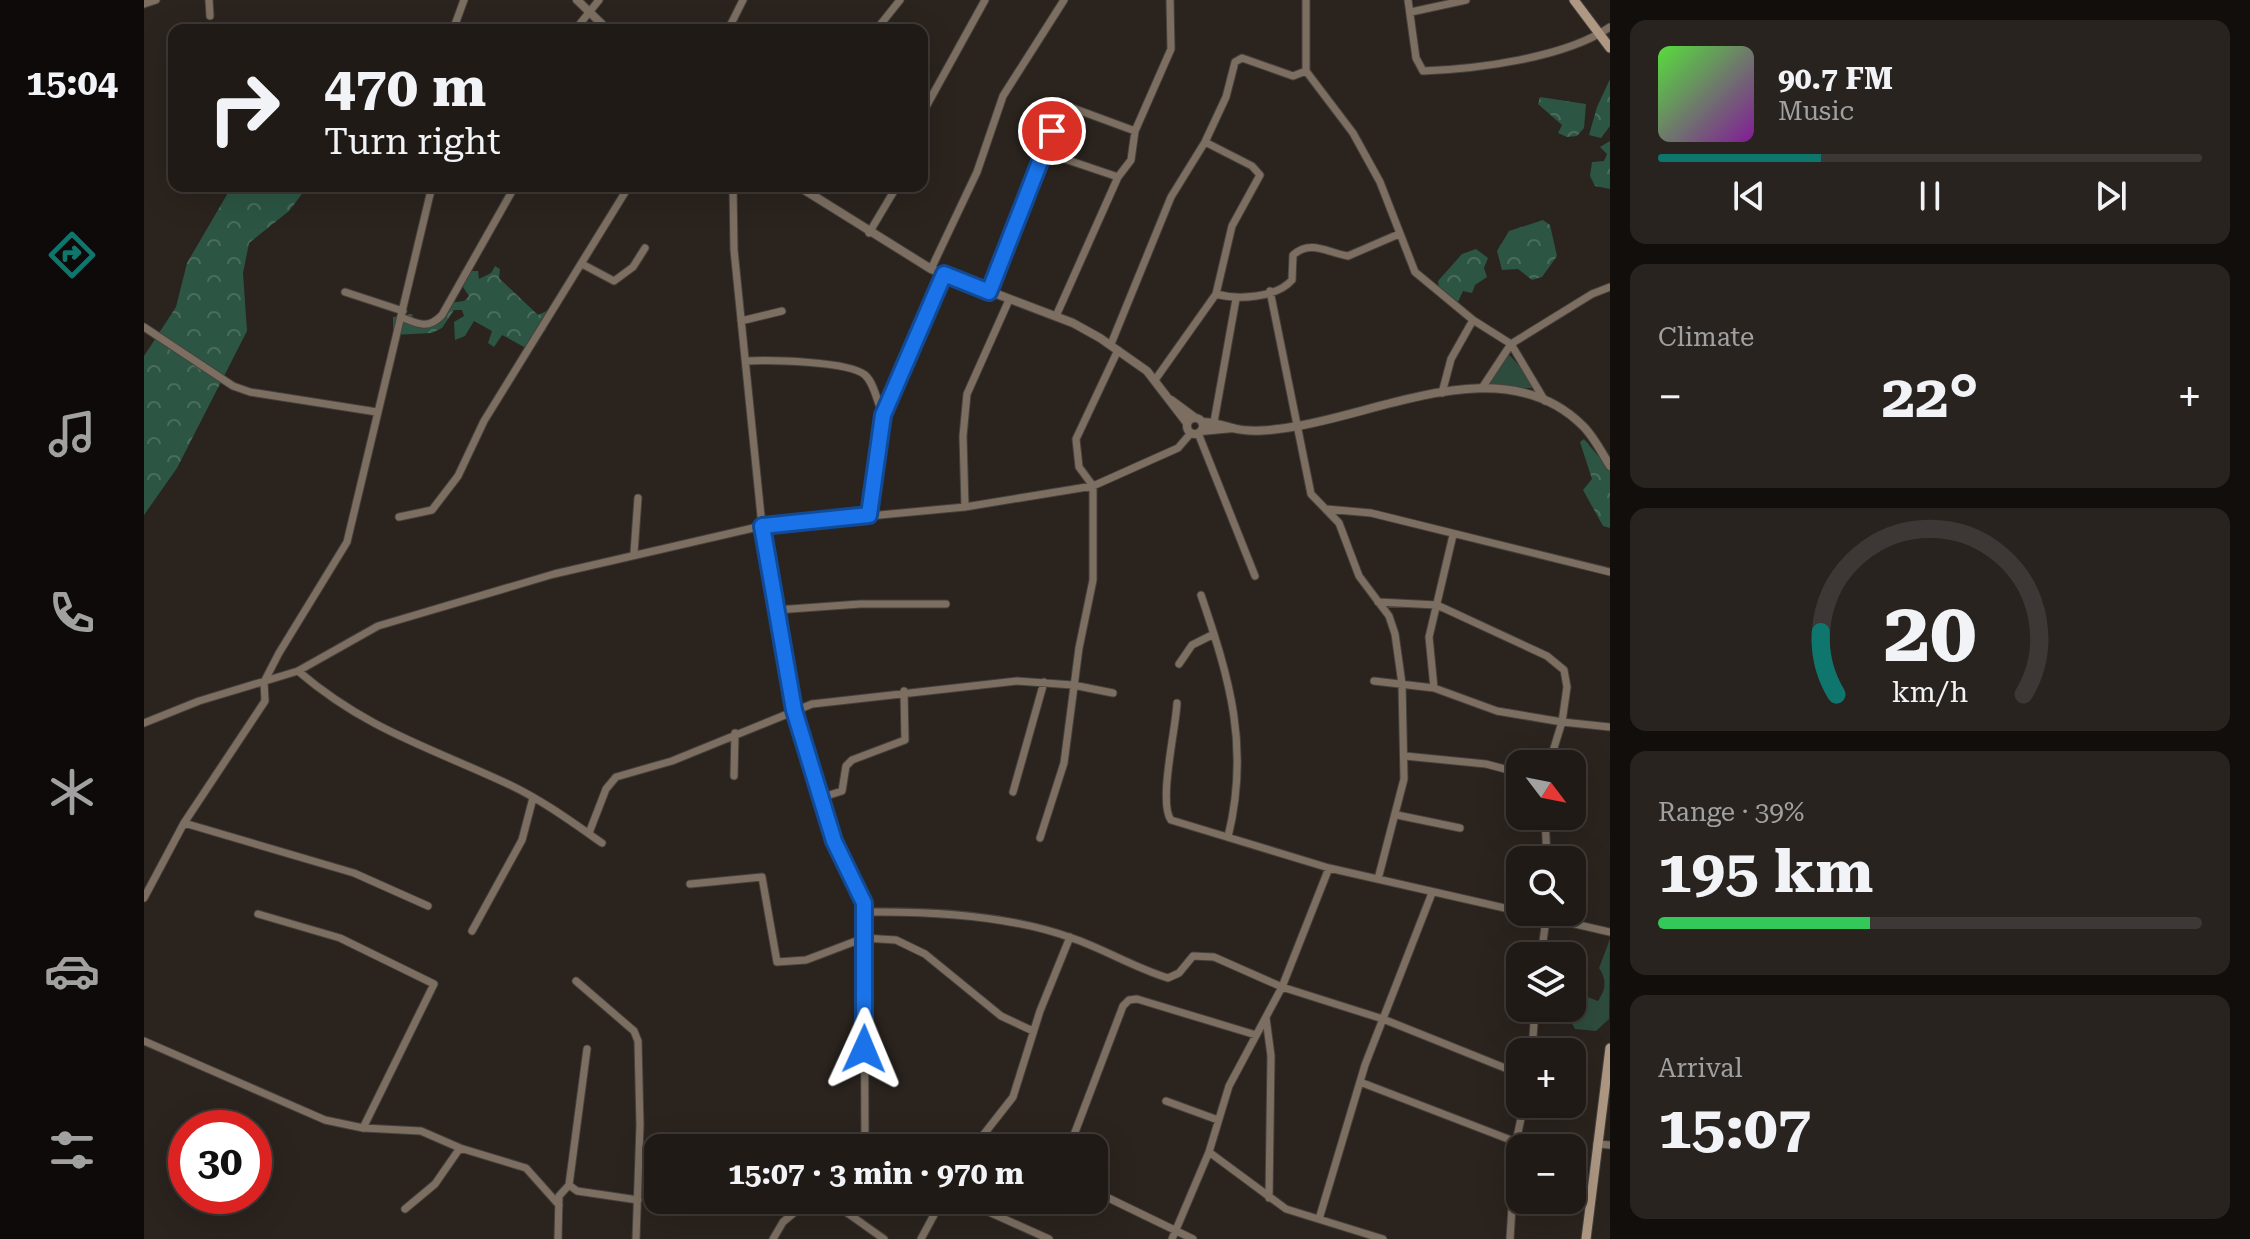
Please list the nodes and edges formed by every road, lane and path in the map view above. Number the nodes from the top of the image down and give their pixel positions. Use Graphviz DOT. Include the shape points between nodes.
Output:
graph roads {
  1 [pos="156,0"];
  2 [pos="209,0"];
  3 [pos="464,0"];
  4 [pos="577,0"];
  5 [pos="599,0"];
  6 [pos="743,0"];
  7 [pos="900,0"];
  8 [pos="985,0"];
  9 [pos="1064,0"];
  10 [pos="1170,0"];
  11 [pos="1306,0"];
  12 [pos="1408,0"];
  13 [pos="1466,0"];
  14 [pos="1574,0"];
  15 [pos="144,4"];
  16 [pos="589,11"];
  17 [pos="1411,12"];
  18 [pos="210,16"];
  19 [pos="455,24"];
  20 [pos="579,24"];
  21 [pos="602,24"];
  22 [pos="731,24"];
  23 [pos="881,24"];
  24 [pos="1610,27"];
  25 [pos="1600,34"];
  26 [pos="1610,48"];
  27 [pos="1306,71"];
  28 [pos="928,103"];
  29 [pos="1135,131"];
  30 [pos="1205,142"];
  31 [pos="1044,152"];
  32 [pos="1118,177"];
  33 [pos="431,192"];
  34 [pos="512,192"];
  35 [pos="625,192"];
  36 [pos="733,192"];
  37 [pos="807,192"];
  38 [pos="893,192"];
  39 [pos="869,233"];
  40 [pos="1399,234"];
  41 [pos="645,248"];
  42 [pos="582,264"];
  43 [pos="931,269"];
  44 [pos="944,274"];
  45 [pos="1610,287"];
  46 [pos="1270,291"];
  47 [pos="345,292"];
  48 [pos="989,292"];
  49 [pos="1216,294"];
  50 [pos="1236,299"];
  51 [pos="1009,300"];
  52 [pos="782,311"];
  53 [pos="402,314"];
  54 [pos="1056,316"];
  55 [pos="1473,320"];
  56 [pos="741,321"];
  57 [pos="144,327"];
  58 [pos="1511,344"];
  59 [pos="1115,347"];
  60 [pos="746,361"];
  61 [pos="1155,380"];
  62 [pos="1482,388"];
  63 [pos="1442,393"];
  64 [pos="1545,401"];
  65 [pos="377,412"];
  66 [pos="883,415"];
  67 [pos="1214,422"];
  68 [pos="1297,426"];
  69 [pos="1196,427"];
  70 [pos="1233,428"];
  71 [pos="1610,466"];
  72 [pos="1093,486"];
  73 [pos="638,498"];
  74 [pos="965,507"];
  75 [pos="1326,509"];
  76 [pos="869,515"];
  77 [pos="399,517"];
  78 [pos="762,526"];
  79 [pos="1453,535"];
  80 [pos="634,553"];
  81 [pos="1610,572"];
  82 [pos="1255,576"];
  83 [pos="1201,595"];
  84 [pos="1378,602"];
  85 [pos="946,604"];
  86 [pos="1437,605"];
  87 [pos="776,610"];
  88 [pos="1214,634"];
  89 [pos="1179,664"];
  90 [pos="298,671"];
  91 [pos="1374,681"];
  92 [pos="264,682"];
  93 [pos="1044,682"];
  94 [pos="1402,684"];
  95 [pos="1073,685"];
  96 [pos="1434,688"];
  97 [pos="904,691"];
  98 [pos="1113,693"];
  99 [pos="1177,703"];
  100 [pos="794,710"];
  101 [pos="1562,722"];
  102 [pos="144,723"];
  103 [pos="1610,727"];
  104 [pos="735,733"];
  105 [pos="1553,750"];
  106 [pos="1405,756"];
  107 [pos="1506,769"];
  108 [pos="734,776"];
  109 [pos="1013,792"];
  110 [pos="533,798"];
  111 [pos="820,798"];
  112 [pos="1397,815"];
  113 [pos="184,823"];
  114 [pos="1460,828"];
  115 [pos="589,833"];
  116 [pos="1228,837"];
  117 [pos="1040,838"];
  118 [pos="602,843"];
  119 [pos="1329,868"];
  120 [pos="1378,879"];
  121 [pos="690,884"];
  122 [pos="1432,893"];
  123 [pos="144,898"];
  124 [pos="428,906"];
  125 [pos="1506,907"];
  126 [pos="865,912"];
  127 [pos="258,914"];
  128 [pos="1586,925"];
  129 [pos="472,931"];
  130 [pos="1610,932"];
  131 [pos="1070,937"];
  132 [pos="864,938"];
  133 [pos="576,981"];
  134 [pos="1282,987"];
  135 [pos="1266,1018"];
  136 [pos="1383,1019"];
  137 [pos="1033,1031"];
  138 [pos="1256,1035"];
  139 [pos="144,1041"];
  140 [pos="1610,1048"];
  141 [pos="587,1049"];
  142 [pos="1506,1068"];
  143 [pos="1360,1082"];
  144 [pos="1608,1084"];
  145 [pos="1166,1101"];
  146 [pos="1218,1120"];
  147 [pos="363,1128"];
  148 [pos="865,1134"];
  149 [pos="986,1134"];
  150 [pos="1075,1134"];
  151 [pos="1506,1138"];
  152 [pos="1597,1144"];
  153 [pos="1610,1145"];
  154 [pos="460,1148"];
  155 [pos="1209,1152"];
  156 [pos="569,1185"];
  157 [pos="1269,1198"];
  158 [pos="1108,1199"];
  159 [pos="638,1200"];
  160 [pos="559,1205"];
  161 [pos="405,1209"];
  162 [pos="792,1214"];
  163 [pos="849,1214"];
  164 [pos="934,1214"];
  165 [pos="993,1214"];
  166 [pos="1512,1214"];
  167 [pos="1319,1219"];
  168 [pos="1174,1235"];
  169 [pos="558,1239"];
  170 [pos="636,1239"];
  171 [pos="773,1239"];
  172 [pos="884,1239"];
  173 [pos="921,1239"];
  174 [pos="1049,1239"];
  175 [pos="1193,1239"];
  176 [pos="1383,1239"];
  177 [pos="1510,1239"];
  178 [pos="1586,1239"];
  1 -- 15 [label="street"];
  2 -- 18 [label="street"];
  3 -- 19 [label="street"];
  4 -- 16 [label="street"];
  5 -- 16 [label="street"];
  6 -- 22 [label="street"];
  7 -- 23 [label="street"];
  8 -- 28 [label="street"];
  9 -- 43 [label="street" via="1003,96 977,172"];
  10 -- 29 [label="street" via="1171,49"];
  11 -- 27 [label="street"];
  12 -- 17 [label="street"];
  13 -- 17 [label="street"];
  14 -- 25 [label="main road"];
  16 -- 20 [label="street"];
  16 -- 21 [label="street"];
  17 -- 25 [label="street" via="1416,58 1423,71 1547,55"];
  24 -- 25 [label="street"];
  25 -- 26 [label="main road"];
  27 -- 30 [label="street" via="1293,76 1238,59"];
  27 -- 40 [label="street" via="1353,133 1380,182"];
  29 -- 31 [label="street" via="1059,103"];
  29 -- 32 [label="street" via="1131,160"];
  30 -- 49 [label="street" via="1260,175 1232,226"];
  30 -- 59 [label="street" via="1171,197"];
  31 -- 32 [label="street"];
  31 -- 48 [label="street"];
  32 -- 54 [label="street"];
  33 -- 53 [label="street"];
  34 -- 53 [label="street" via="442,315 424,326"];
  35 -- 42 [label="street"];
  36 -- 56 [label="street"];
  37 -- 39 [label="street"];
  38 -- 39 [label="street"];
  39 -- 43 [label="street"];
  40 -- 46 [label="street" via="1348,256 1321,247 1298,250 1292,280"];
  40 -- 55 [label="street" via="1415,272"];
  41 -- 42 [label="street" via="623,278 614,281"];
  42 -- 77 [label="street" via="484,421 458,476 432,510"];
  43 -- 44 [label="street"];
  44 -- 48 [label="street"];
  44 -- 66 [label="street"];
  45 -- 58 [label="street"];
  46 -- 50 [label="street"];
  46 -- 68 [label="street"];
  47 -- 53 [label="street"];
  48 -- 51 [label="street"];
  49 -- 50 [label="street"];
  49 -- 61 [label="street"];
  50 -- 67 [label="street"];
  51 -- 54 [label="street"];
  51 -- 74 [label="street" via="967,394"];
  52 -- 56 [label="street"];
  53 -- 65 [label="street"];
  54 -- 59 [label="street"];
  55 -- 58 [label="street"];
  55 -- 63 [label="street" via="1451,359"];
  56 -- 60 [label="street"];
  57 -- 65 [label="street" via="233,386"];
  58 -- 62 [label="street"];
  58 -- 64 [label="street"];
  59 -- 61 [label="street"];
  59 -- 72 [label="street" via="1076,439 1079,467"];
  60 -- 66 [label="street" via="793,361 860,371 871,382"];
  60 -- 78 [label="street"];
  61 -- 69 [label="street"];
  62 -- 63 [label="street"];
  62 -- 64 [label="street"];
  63 -- 68 [label="street"];
  64 -- 71 [label="street" via="1585,427"];
  65 -- 92 [label="street" via="347,542"];
  66 -- 76 [label="street"];
  67 -- 69 [label="street"];
  67 -- 70 [label="street"];
  68 -- 70 [label="street"];
  68 -- 75 [label="street" via="1311,494"];
  69 -- 70 [label="street"];
  69 -- 72 [label="street" via="1178,448"];
  69 -- 82 [label="street"];
  72 -- 74 [label="street"];
  72 -- 95 [label="street" via="1093,580"];
  73 -- 80 [label="street"];
  74 -- 76 [label="street"];
  75 -- 79 [label="street" via="1371,513"];
  75 -- 84 [label="street" via="1339,523 1359,576"];
  76 -- 78 [label="street"];
  78 -- 80 [label="street"];
  78 -- 87 [label="street"];
  79 -- 81 [label="street"];
  79 -- 86 [label="street"];
  80 -- 90 [label="street" via="378,626"];
  83 -- 88 [label="street"];
  84 -- 86 [label="street"];
  84 -- 94 [label="street" via="1393,625"];
  85 -- 87 [label="street"];
  86 -- 96 [label="street" via="1429,647"];
  86 -- 101 [label="street" via="1557,661 1567,687"];
  87 -- 100 [label="street"];
  88 -- 89 [label="street" via="1192,645"];
  88 -- 116 [label="street" via="1228,674 1239,757"];
  90 -- 92 [label="street"];
  90 -- 110 [label="street" via="388,733"];
  91 -- 94 [label="street"];
  92 -- 102 [label="street"];
  92 -- 113 [label="street" via="265,701"];
  93 -- 95 [label="street"];
  93 -- 97 [label="street"];
  93 -- 109 [label="street"];
  94 -- 96 [label="street"];
  94 -- 106 [label="street"];
  95 -- 98 [label="street"];
  95 -- 117 [label="street" via="1064,763"];
  96 -- 101 [label="street" via="1497,711"];
  97 -- 100 [label="street"];
  97 -- 111 [label="street" via="905,740 852,760 844,788"];
  99 -- 116 [label="street" via="1168,818"];
  100 -- 104 [label="street"];
  100 -- 111 [label="street"];
  101 -- 103 [label="street"];
  101 -- 105 [label="street"];
  104 -- 108 [label="street"];
  104 -- 115 [label="street" via="672,761 616,777"];
  106 -- 107 [label="street"];
  106 -- 112 [label="street"];
  110 -- 115 [label="street"];
  110 -- 129 [label="street" via="522,840"];
  111 -- 126 [label="street"];
  112 -- 114 [label="street"];
  112 -- 120 [label="street"];
  113 -- 123 [label="street"];
  113 -- 124 [label="street" via="354,873"];
  115 -- 118 [label="street"];
  116 -- 119 [label="street"];
  119 -- 120 [label="street"];
  119 -- 134 [label="street"];
  120 -- 122 [label="street"];
  121 -- 132 [label="street" via="762,877 773,956 780,963 814,958"];
  122 -- 125 [label="street"];
  122 -- 136 [label="street"];
  126 -- 131 [label="street" via="971,917"];
  126 -- 132 [label="street"];
  127 -- 147 [label="street" via="340,938 434,984"];
  128 -- 130 [label="street"];
  131 -- 134 [label="street" via="1168,978 1202,954"];
  131 -- 137 [label="street"];
  132 -- 137 [label="street" via="912,946 1001,1016"];
  132 -- 148 [label="street"];
  133 -- 159 [label="street" via="634,1031 638,1041"];
  134 -- 135 [label="street"];
  134 -- 136 [label="street"];
  135 -- 138 [label="street"];
  135 -- 157 [label="street" via="1271,1056"];
  136 -- 142 [label="street"];
  136 -- 143 [label="street"];
  137 -- 149 [label="street" via="1013,1097"];
  138 -- 146 [label="street"];
  138 -- 150 [label="street" via="1129,1000"];
  139 -- 147 [label="street" via="325,1120"];
  140 -- 144 [label="main road"];
  141 -- 156 [label="street"];
  143 -- 151 [label="street"];
  143 -- 167 [label="street"];
  144 -- 152 [label="main road"];
  145 -- 146 [label="street"];
  146 -- 155 [label="street"];
  147 -- 154 [label="street" via="421,1131"];
  152 -- 153 [label="street"];
  152 -- 178 [label="main road"];
  154 -- 160 [label="street" via="526,1168"];
  154 -- 161 [label="street" via="435,1184"];
  155 -- 157 [label="street"];
  155 -- 168 [label="street"];
  156 -- 159 [label="street" via="577,1191"];
  156 -- 160 [label="street" via="559,1196"];
  157 -- 167 [label="street"];
  158 -- 168 [label="street"];
  159 -- 170 [label="street"];
  160 -- 169 [label="street"];
  162 -- 171 [label="street"];
  163 -- 172 [label="street"];
  164 -- 173 [label="street"];
  165 -- 174 [label="street"];
  166 -- 177 [label="street"];
  167 -- 176 [label="street"];
  168 -- 175 [label="street"];
}
